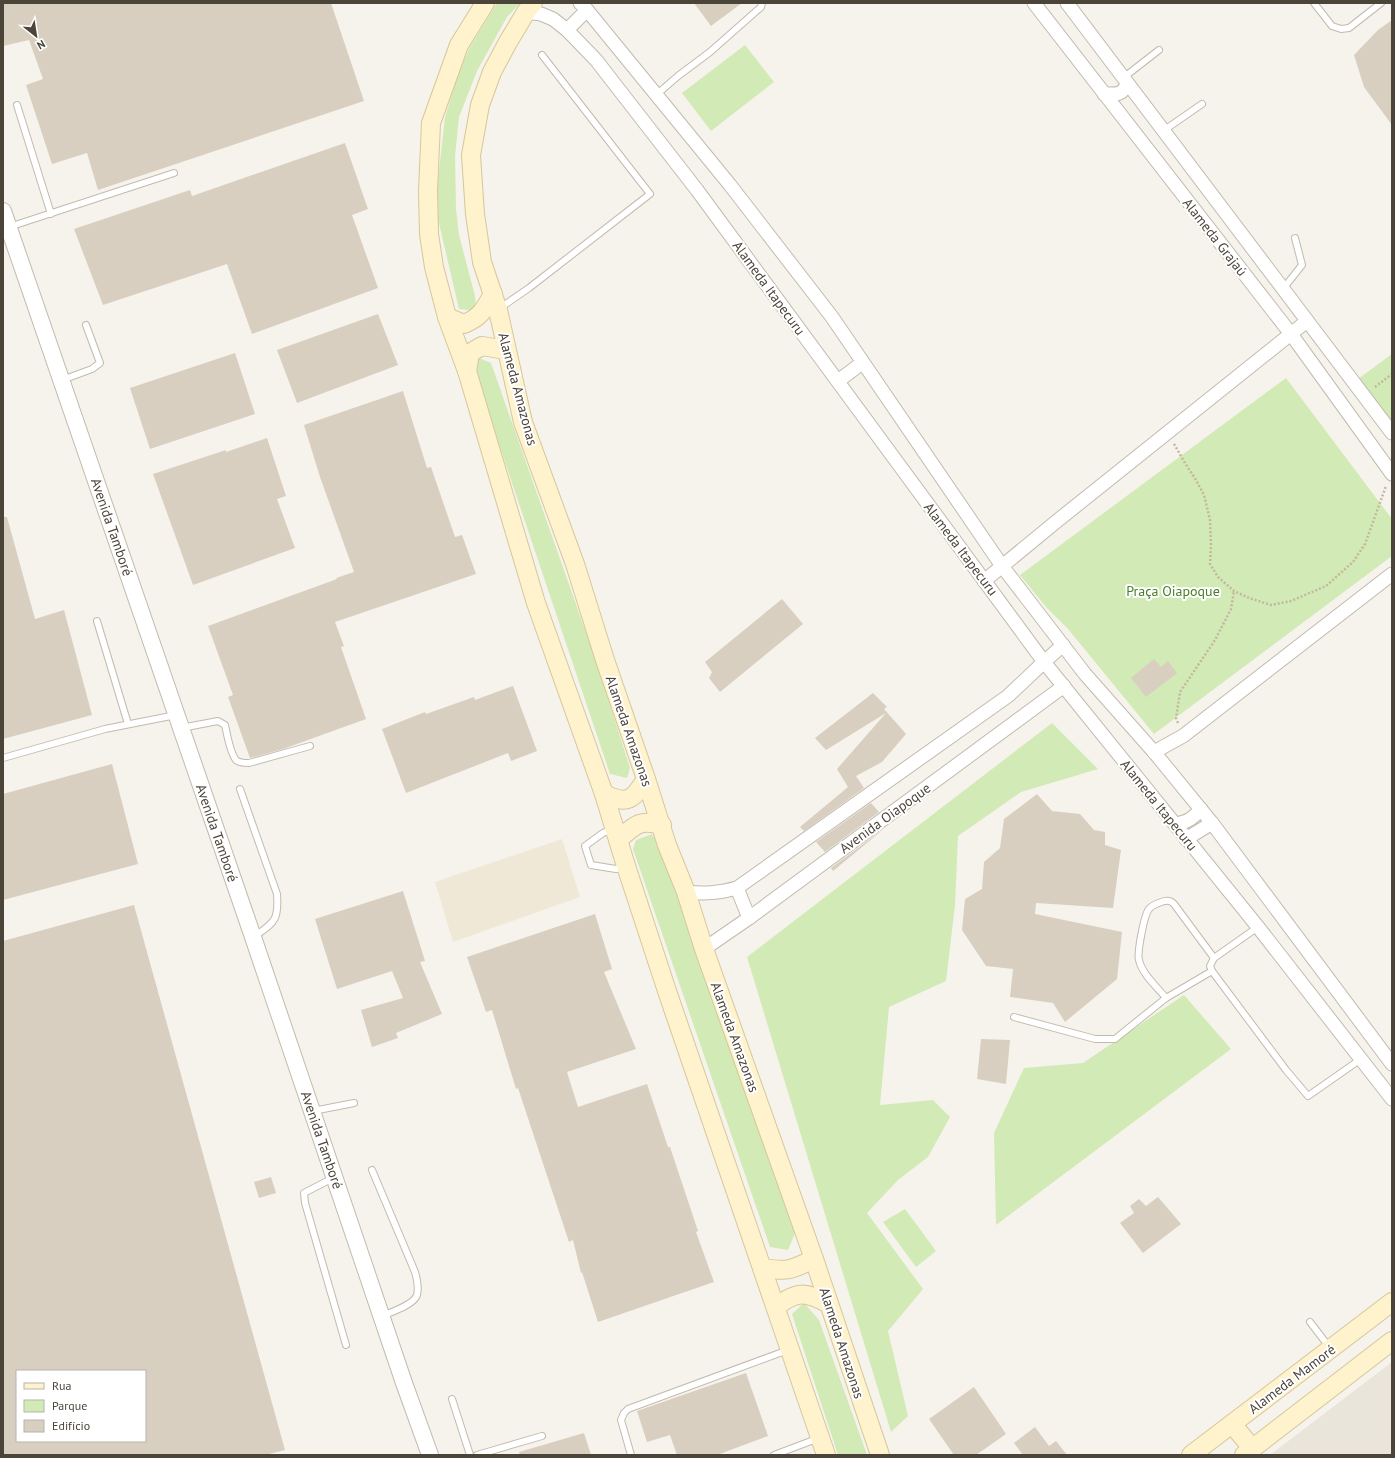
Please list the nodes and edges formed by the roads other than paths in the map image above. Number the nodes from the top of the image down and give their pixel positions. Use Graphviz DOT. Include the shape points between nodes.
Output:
graph roads {
  1 [pos="485,3"];
  2 [pos="762,3"];
  3 [pos="1034,3"];
  4 [pos="1067,3"];
  5 [pos="1314,3"];
  6 [pos="1381,3"];
  7 [pos="530,7"];
  8 [pos="583,7"];
  9 [pos="567,30"];
  10 [pos="1160,50"];
  11 [pos="542,55"];
  12 [pos="1125,81"];
  13 [pos="1104,94"];
  14 [pos="656,95"];
  15 [pos="1202,104"];
  16 [pos="18,105"];
  17 [pos="1163,131"];
  18 [pos="174,173"];
  19 [pos="3,211"];
  20 [pos="51,214"];
  21 [pos="9,228"];
  22 [pos="1295,238"];
  23 [pos="1283,289"];
  24 [pos="495,302"];
  25 [pos="447,317"];
  26 [pos="1307,322"];
  27 [pos="86,325"];
  28 [pos="1292,334"];
  29 [pos="506,350"];
  30 [pos="862,363"];
  31 [pos="467,370"];
  32 [pos="61,380"];
  33 [pos="838,381"];
  34 [pos="1392,433"];
  35 [pos="1391,473"];
  36 [pos="1002,566"];
  37 [pos="1392,574"];
  38 [pos="984,581"];
  39 [pos="97,621"];
  40 [pos="1064,645"];
  41 [pos="1044,662"];
  42 [pos="1064,686"];
  43 [pos="179,721"];
  44 [pos="128,724"];
  45 [pos="310,746"];
  46 [pos="1154,752"];
  47 [pos="3,758"];
  48 [pos="646,779"];
  49 [pos="240,789"];
  50 [pos="604,794"];
  51 [pos="1201,809"];
  52 [pos="1212,823"];
  53 [pos="1175,824"];
  54 [pos="662,825"];
  55 [pos="616,834"];
  56 [pos="1186,839"];
  57 [pos="626,866"];
  58 [pos="737,888"];
  59 [pos="686,892"];
  60 [pos="749,918"];
  61 [pos="1258,927"];
  62 [pos="253,937"];
  63 [pos="704,949"];
  64 [pos="1214,958"];
  65 [pos="1212,971"];
  66 [pos="1166,998"];
  67 [pos="1014,1017"];
  68 [pos="1361,1058"];
  69 [pos="1392,1064"];
  70 [pos="1392,1099"];
  71 [pos="354,1103"];
  72 [pos="313,1111"];
  73 [pos="372,1170"];
  74 [pos="335,1177"];
  75 [pos="814,1259"];
  76 [pos="763,1268"];
  77 [pos="1392,1302"];
  78 [pos="829,1304"];
  79 [pos="776,1307"];
  80 [pos="382,1316"];
  81 [pos="1310,1322"];
  82 [pos="1392,1341"];
  83 [pos="346,1345"];
  84 [pos="790,1349"];
  85 [pos="1331,1349"];
  86 [pos="452,1400"];
  87 [pos="1232,1424"];
  88 [pos="542,1436"];
  89 [pos="820,1437"];
  90 [pos="1248,1452"];
  91 [pos="430,1455"];
  92 [pos="470,1455"];
  93 [pos="477,1455"];
  94 [pos="631,1455"];
  95 [pos="774,1455"];
  96 [pos="826,1455"];
  97 [pos="880,1455"];
  98 [pos="1192,1455"];
  1 -- 25 [label="main road" via="459,45 431,123 429,234 434,267"];
  2 -- 14 [label="lane" via="710,52"];
  3 -- 13 [label="street, Alameda Grajaú"];
  4 -- 12 [label="street, Alameda Grajaú"];
  5 -- 6 [label="lane" via="1332,26 1341,29 1349,28"];
  7 -- 9 [label="street, Alameda Itapecuru"];
  7 -- 24 [label="main road, Alameda Amazonas" via="492,72 480,105 471,154 482,262"];
  8 -- 9 [label="street"];
  8 -- 14 [label="street, Alameda Itapecuru"];
  9 -- 33 [label="street, Alameda Itapecuru" via="596,60"];
  10 -- 12 [label="lane"];
  11 -- 24 [label="lane" via="650,194 529,288"];
  12 -- 13 [label="street" via="1121,93"];
  12 -- 17 [label="street, Alameda Grajaú"];
  13 -- 28 [label="street, Alameda Grajaú"];
  14 -- 30 [label="street, Alameda Itapecuru" via="730,185 832,317"];
  15 -- 17 [label="lane"];
  16 -- 20 [label="lane"];
  17 -- 23 [label="street, Alameda Grajaú"];
  18 -- 20 [label="lane"];
  19 -- 21 [label="street, Avenida Tamboré"];
  20 -- 21 [label="lane"];
  21 -- 32 [label="street, Avenida Tamboré"];
  22 -- 23 [label="lane" via="1302,265"];
  23 -- 26 [label="street, Alameda Grajaú"];
  24 -- 25 [label="main road" via="464,324"];
  24 -- 29 [label="main road, Alameda Amazonas"];
  25 -- 31 [label="main road"];
  26 -- 28 [label="street"];
  26 -- 34 [label="street, Alameda Grajaú"];
  27 -- 32 [label="lane" via="100,362 92,369"];
  28 -- 35 [label="street, Alameda Grajaú"];
  28 -- 36 [label="street"];
  29 -- 31 [label="main road" via="482,346 470,353"];
  29 -- 48 [label="main road, Alameda Amazonas" via="523,422 575,564"];
  30 -- 33 [label="street"];
  30 -- 36 [label="street, Alameda Itapecuru"];
  31 -- 50 [label="main road" via="536,603"];
  32 -- 43 [label="street, Avenida Tamboré"];
  33 -- 38 [label="street, Alameda Itapecuru"];
  36 -- 38 [label="street"];
  36 -- 40 [label="street, Alameda Itapecuru"];
  37 -- 46 [label="street" via="1183,736"];
  38 -- 41 [label="street, Alameda Itapecuru"];
  39 -- 44 [label="lane"];
  40 -- 41 [label="street, Avenida Oiapoque"];
  40 -- 46 [label="street, Alameda Itapecuru" via="1085,674"];
  41 -- 42 [label="street, Alameda Itapecuru"];
  41 -- 58 [label="street, Avenida Oiapoque" via="1008,696"];
  42 -- 53 [label="street, Alameda Itapecuru"];
  42 -- 60 [label="street, Avenida Oiapoque"];
  43 -- 44 [label="lane"];
  43 -- 45 [label="lane" via="218,721 225,725 232,753 240,763"];
  43 -- 62 [label="street, Avenida Tamboré"];
  44 -- 47 [label="lane"];
  46 -- 51 [label="street, Alameda Itapecuru"];
  48 -- 50 [label="main road" via="634,796 626,800"];
  48 -- 54 [label="main road, Alameda Amazonas"];
  49 -- 62 [label="lane" via="277,894 278,909 274,922"];
  50 -- 55 [label="main road"];
  51 -- 52 [label="street, Alameda Itapecuru"];
  51 -- 53 [label="street" via="1186,822"];
  52 -- 56 [label="street"];
  52 -- 69 [label="street, Alameda Itapecuru"];
  53 -- 56 [label="street, Alameda Itapecuru"];
  54 -- 55 [label="main road" via="646,822"];
  54 -- 59 [label="main road, Alameda Amazonas" via="667,845"];
  55 -- 57 [label="main road"];
  55 -- 57 [label="lane" via="603,833 585,846 591,865 616,869"];
  56 -- 61 [label="street, Alameda Itapecuru"];
  57 -- 76 [label="main road"];
  58 -- 59 [label="street, Avenida Oiapoque" via="707,894"];
  58 -- 60 [label="street"];
  59 -- 63 [label="main road, Alameda Amazonas"];
  60 -- 63 [label="street, Avenida Oiapoque"];
  61 -- 64 [label="lane"];
  61 -- 68 [label="street, Alameda Itapecuru"];
  62 -- 72 [label="street, Avenida Tamboré"];
  63 -- 75 [label="main road, Alameda Amazonas"];
  64 -- 65 [label="lane" via="1210,966"];
  64 -- 66 [label="lane" via="1174,904 1169,901 1162,902 1149,909 1145,918 1138,960"];
  65 -- 66 [label="lane"];
  65 -- 68 [label="lane" via="1270,1050 1308,1096"];
  66 -- 67 [label="lane" via="1115,1039 1095,1039"];
  68 -- 70 [label="street, Alameda Itapecuru"];
  71 -- 72 [label="lane"];
  72 -- 74 [label="street, Avenida Tamboré"];
  73 -- 80 [label="lane" via="415,1272 418,1285 417,1296 410,1303"];
  74 -- 80 [label="street, Avenida Tamboré"];
  74 -- 83 [label="lane" via="304,1193"];
  75 -- 76 [label="main road" via="792,1270"];
  75 -- 78 [label="main road, Alameda Amazonas"];
  76 -- 79 [label="main road"];
  77 -- 85 [label="main road, Alameda Mamoré"];
  78 -- 79 [label="main road" via="813,1295 801,1294 786,1299"];
  78 -- 97 [label="main road, Alameda Amazonas"];
  79 -- 84 [label="main road"];
  80 -- 91 [label="street, Avenida Tamboré"];
  81 -- 85 [label="lane"];
  82 -- 90 [label="main road"];
  84 -- 89 [label="main road"];
  84 -- 94 [label="lane" via="628,1409 621,1420"];
  85 -- 87 [label="main road, Alameda Mamoré"];
  86 -- 92 [label="lane"];
  87 -- 90 [label="main road"];
  87 -- 98 [label="main road, Alameda Mamoré"];
  88 -- 93 [label="lane"];
  89 -- 95 [label="lane"];
  89 -- 96 [label="main road"];
}
